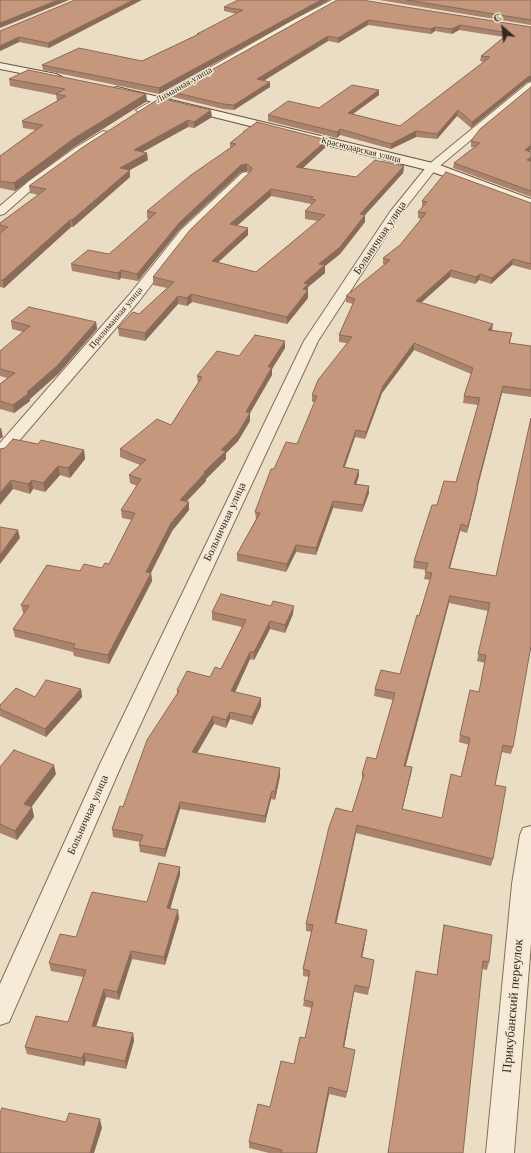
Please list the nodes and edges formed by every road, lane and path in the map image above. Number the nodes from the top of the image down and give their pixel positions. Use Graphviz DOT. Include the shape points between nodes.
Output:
graph roads {
  1 [pos="338,0"];
  2 [pos="0,66"];
  3 [pos="66,79"];
  4 [pos="531,85"];
  5 [pos="105,88"];
  6 [pos="159,99"];
  7 [pos="132,116"];
  8 [pos="112,129"];
  9 [pos="432,167"];
  10 [pos="246,175"];
  11 [pos="531,204"];
  12 [pos="0,212"];
  13 [pos="0,453"];
  14 [pos="531,835"];
  15 [pos="0,1013"];
  16 [pos="500,1153"];
  1 -- 6 [label="street, Лиманная улица"];
  2 -- 3 [label="street"];
  4 -- 9 [label="street, Больничная улица"];
  5 -- 6 [label="street, Краснодарская улица"];
  6 -- 7 [label="street, Лиманная улица"];
  6 -- 9 [label="street, Краснодарская улица"];
  8 -- 12 [label="street" via="33,183"];
  9 -- 11 [label="street, Краснодарская улица"];
  9 -- 15 [label="street, Больничная улица" via="394,214 311,341 111,764"];
  10 -- 13 [label="street, Прилиманная улица" via="185,233 134,298"];
  14 -- 16 [label="street, Прикубанский переулок" via="524,884"];
}
